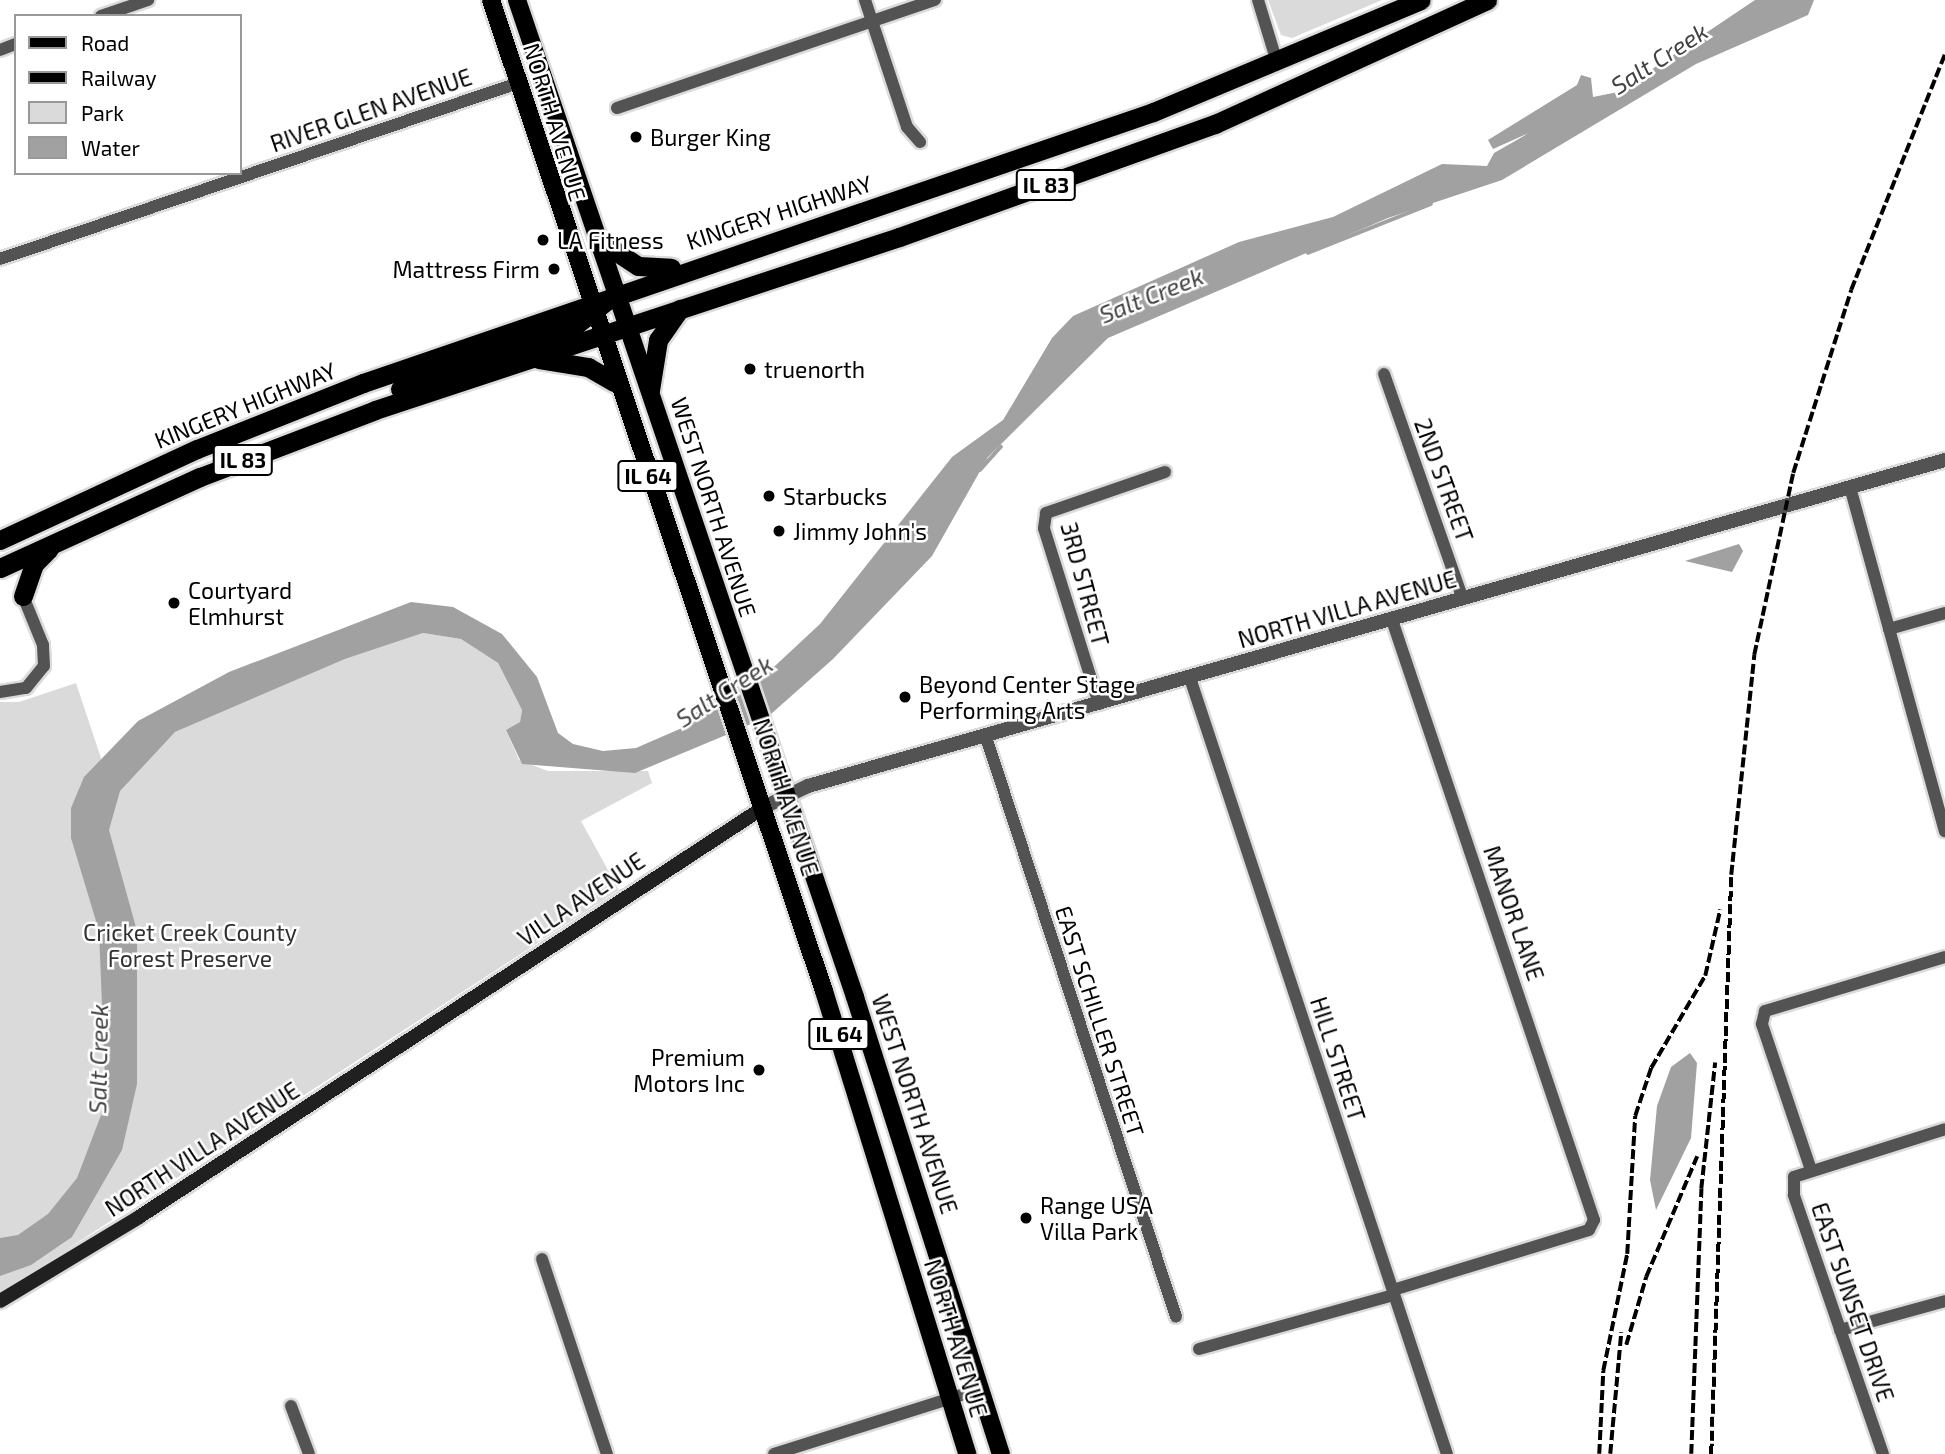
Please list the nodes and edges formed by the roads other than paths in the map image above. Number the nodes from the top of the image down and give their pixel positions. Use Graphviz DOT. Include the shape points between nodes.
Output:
graph roads {
  1 [pos="148,0"];
  2 [pos="491,0"];
  3 [pos="517,0"];
  4 [pos="865,0"];
  5 [pos="935,0"];
  6 [pos="1258,0"];
  7 [pos="1421,0"];
  8 [pos="1487,0"];
  9 [pos="107,14"];
  10 [pos="872,22"];
  11 [pos="1278,62"];
  12 [pos="518,83"];
  13 [pos="617,108"];
  14 [pos="920,142"];
  15 [pos="600,241"];
  16 [pos="0,259"];
  17 [pos="690,268"];
  18 [pos="617,292"];
  19 [pos="683,307"];
  20 [pos="589,308"];
  21 [pos="628,328"];
  22 [pos="599,337"];
  23 [pos="531,358"];
  24 [pos="1384,374"];
  25 [pos="614,382"];
  26 [pos="650,390"];
  27 [pos="307,436"];
  28 [pos="1945,460"];
  29 [pos="1165,472"];
  30 [pos="1850,487"];
  31 [pos="0,540"];
  32 [pos="57,541"];
  33 [pos="0,568"];
  34 [pos="0,579"];
  35 [pos="23,596"];
  36 [pos="1462,599"];
  37 [pos="1945,613"];
  38 [pos="1392,620"];
  39 [pos="1889,629"];
  40 [pos="1190,678"];
  41 [pos="0,692"];
  42 [pos="1099,704"];
  43 [pos="986,737"];
  44 [pos="1939,787"];
  45 [pos="785,796"];
  46 [pos="764,807"];
  47 [pos="1945,831"];
  48 [pos="1945,957"];
  49 [pos="426,1032"];
  50 [pos="1945,1129"];
  51 [pos="1810,1167"];
  52 [pos="542,1259"];
  53 [pos="1393,1292"];
  54 [pos="0,1301"];
  55 [pos="1945,1301"];
  56 [pos="1176,1317"];
  57 [pos="1840,1330"];
  58 [pos="1199,1349"];
  59 [pos="980,1389"];
  60 [pos="949,1399"];
  61 [pos="291,1406"];
  62 [pos="309,1454"];
  63 [pos="607,1454"];
  64 [pos="774,1454"];
  65 [pos="967,1454"];
  66 [pos="1001,1454"];
  67 [pos="1447,1454"];
  68 [pos="1883,1454"];
  1 -- 9 [label="street"];
  2 -- 12 [label="main road, NORTH AVENUE / IL 64"];
  3 -- 15 [label="main road, WEST NORTH AVENUE / IL 64"];
  4 -- 10 [label="street"];
  5 -- 10 [label="street"];
  6 -- 11 [label="street"];
  7 -- 11 [label="highway, KINGERY HIGHWAY / IL 83"];
  8 -- 19 [label="highway, IL 83" via="1204,128"];
  10 -- 13 [label="street"];
  10 -- 14 [label="street" via="907,127"];
  11 -- 17 [label="highway, KINGERY HIGHWAY / IL 83" via="1153,112"];
  12 -- 16 [label="street, RIVER GLEN AVENUE"];
  12 -- 20 [label="main road, NORTH AVENUE / IL 64"];
  15 -- 17 [label="highway" via="638,266"];
  15 -- 18 [label="main road, WEST NORTH AVENUE / IL 64"];
  17 -- 18 [label="highway, KINGERY HIGHWAY / IL 83"];
  18 -- 20 [label="highway, KINGERY HIGHWAY / IL 83"];
  18 -- 21 [label="main road, WEST NORTH AVENUE / IL 64"];
  19 -- 21 [label="highway, IL 83"];
  19 -- 26 [label="highway" via="657,340"];
  20 -- 22 [label="main road, NORTH AVENUE / IL 64"];
  20 -- 27 [label="highway" via="564,329 336,412"];
  20 -- 31 [label="highway, KINGERY HIGHWAY / IL 83" via="197,449"];
  21 -- 22 [label="highway, IL 83"];
  21 -- 26 [label="main road, WEST NORTH AVENUE / IL 64"];
  22 -- 23 [label="highway, IL 83"];
  22 -- 25 [label="main road, NORTH AVENUE / IL 64"];
  23 -- 25 [label="highway" via="577,363"];
  23 -- 27 [label="highway, IL 83"];
  24 -- 36 [label="street, 2ND STREET"];
  25 -- 46 [label="main road, NORTH AVENUE / IL 64"];
  26 -- 45 [label="main road, WEST NORTH AVENUE / IL 64"];
  27 -- 32 [label="highway, IL 83"];
  28 -- 30 [label="street, NORTH VILLA AVENUE"];
  29 -- 42 [label="street, 3RD STREET" via="1046,513 1044,528"];
  30 -- 36 [label="street, NORTH VILLA AVENUE"];
  30 -- 39 [label="street"];
  32 -- 33 [label="highway, IL 83"];
  32 -- 35 [label="highway" via="34,564"];
  34 -- 35 [label="highway"];
  35 -- 41 [label="street" via="40,633 44,666 26,688"];
  36 -- 38 [label="street, NORTH VILLA AVENUE"];
  37 -- 39 [label="street"];
  38 -- 40 [label="street, NORTH VILLA AVENUE"];
  38 -- 53 [label="street, MANOR LANE" via="1594,1220 1589,1230"];
  39 -- 44 [label="street"];
  40 -- 42 [label="street, NORTH VILLA AVENUE"];
  40 -- 53 [label="street, HILL STREET"];
  42 -- 43 [label="street, NORTH VILLA AVENUE"];
  43 -- 45 [label="street, NORTH VILLA AVENUE"];
  43 -- 56 [label="street, EAST SCHILLER STREET"];
  44 -- 47 [label="street"];
  45 -- 46 [label="street, NORTH VILLA AVENUE"];
  45 -- 59 [label="main road, WEST NORTH AVENUE / IL 64"];
  46 -- 49 [label="main road, VILLA AVENUE"];
  46 -- 60 [label="main road, NORTH AVENUE / IL 64"];
  48 -- 51 [label="street" via="1765,1011 1762,1024"];
  49 -- 54 [label="main road, NORTH VILLA AVENUE"];
  50 -- 51 [label="street"];
  51 -- 57 [label="street, EAST SUNSET DRIVE" via="1794,1177 1794,1195"];
  52 -- 63 [label="street"];
  53 -- 58 [label="street"];
  53 -- 67 [label="street, HILL STREET"];
  55 -- 57 [label="street"];
  57 -- 68 [label="street, EAST SUNSET DRIVE"];
  59 -- 60 [label="street"];
  59 -- 66 [label="main road, NORTH AVENUE / IL 64"];
  60 -- 64 [label="street"];
  60 -- 65 [label="main road, NORTH AVENUE / IL 64"];
  61 -- 62 [label="street"];
}
